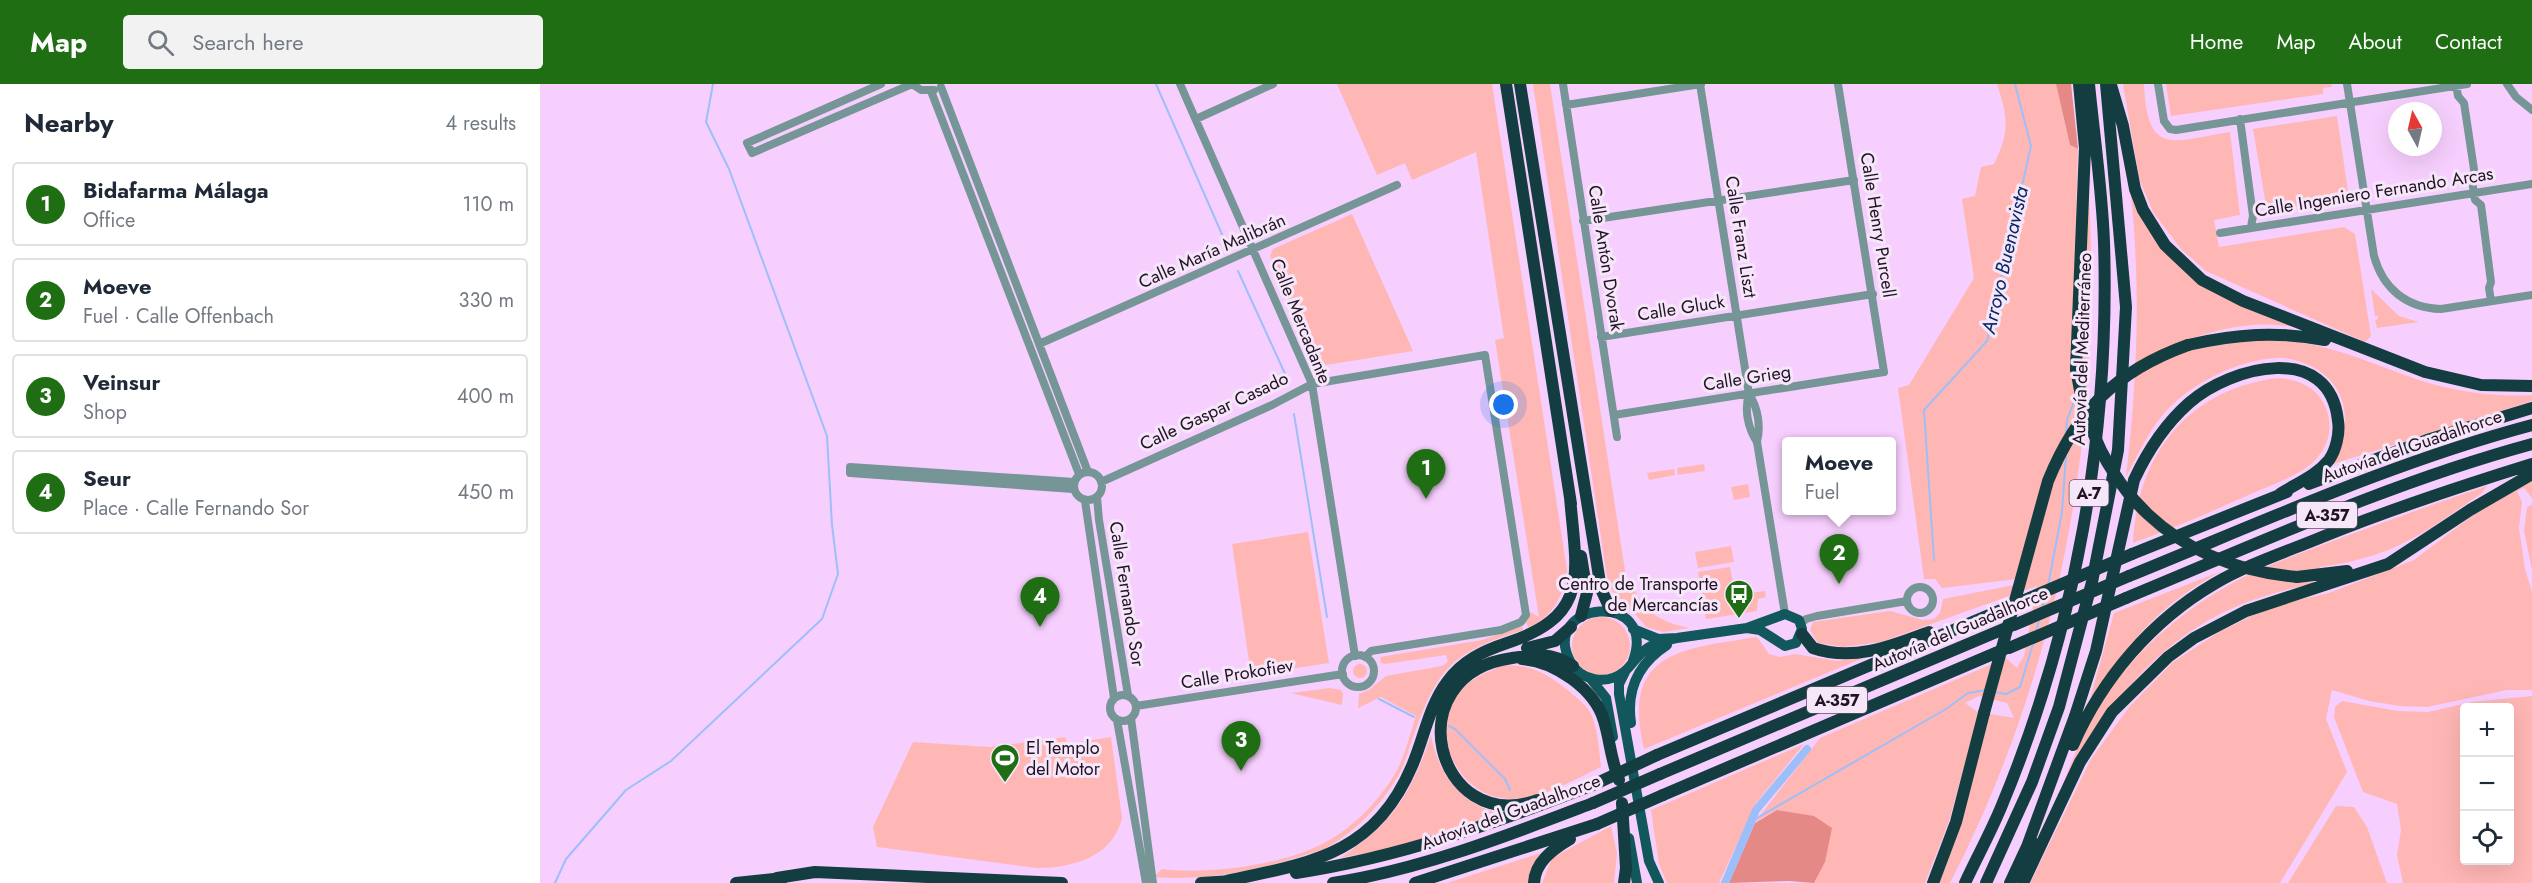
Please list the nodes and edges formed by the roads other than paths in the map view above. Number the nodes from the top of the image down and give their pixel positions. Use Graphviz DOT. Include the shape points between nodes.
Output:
graph roads {
  1 [pos="881,84"];
  2 [pos="912,84"];
  3 [pos="1180,84"];
  4 [pos="1273,84"];
  5 [pos="1500,84"];
  6 [pos="1506,84"];
  7 [pos="1520,84"];
  8 [pos="1563,84"];
  9 [pos="1701,84"];
  10 [pos="1838,84"];
  11 [pos="2079,84"];
  12 [pos="2089,84"];
  13 [pos="2106,84"];
  14 [pos="2111,84"];
  15 [pos="2158,84"];
  16 [pos="2347,84"];
  17 [pos="2467,84"];
  18 [pos="2507,84"];
  19 [pos="2457,85"];
  20 [pos="943,86"];
  21 [pos="931,91"];
  22 [pos="2350,102"];
  23 [pos="1566,105"];
  24 [pos="1510,108"];
  25 [pos="2532,110"];
  26 [pos="1196,119"];
  27 [pos="2240,119"];
  28 [pos="1854,180"];
  29 [pos="2532,183"];
  30 [pos="1397,185"];
  31 [pos="2474,193"];
  32 [pos="1719,200"];
  33 [pos="2366,210"];
  34 [pos="1583,221"];
  35 [pos="2251,228"];
  36 [pos="2220,233"];
  37 [pos="1254,250"];
  38 [pos="1873,294"];
  39 [pos="2532,295"];
  40 [pos="2491,302"];
  41 [pos="1737,315"];
  42 [pos="1601,337"];
  43 [pos="1039,344"];
  44 [pos="2364,350"];
  45 [pos="1884,372"];
  46 [pos="1311,384"];
  47 [pos="2532,386"];
  48 [pos="1749,394"];
  49 [pos="2532,408"];
  50 [pos="1614,415"];
  51 [pos="2532,424"];
  52 [pos="1617,437"];
  53 [pos="2532,444"];
  54 [pos="2532,464"];
  55 [pos="1088,472"];
  56 [pos="2532,474"];
  57 [pos="1075,482"];
  58 [pos="1101,482"];
  59 [pos="2280,494"];
  60 [pos="1097,497"];
  61 [pos="1570,497"];
  62 [pos="1085,501"];
  63 [pos="2402,556"];
  64 [pos="1907,601"];
  65 [pos="1611,611"];
  66 [pos="1785,614"];
  67 [pos="1581,616"];
  68 [pos="1774,620"];
  69 [pos="1977,620"];
  70 [pos="1571,627"];
  71 [pos="1747,628"];
  72 [pos="1633,629"];
  73 [pos="1801,629"];
  74 [pos="1677,638"];
  75 [pos="1772,638"];
  76 [pos="1354,656"];
  77 [pos="1365,657"];
  78 [pos="1503,659"];
  79 [pos="1633,661"];
  80 [pos="1573,666"];
  81 [pos="1458,670"];
  82 [pos="1624,672"];
  83 [pos="1343,674"];
  84 [pos="1589,678"];
  85 [pos="1128,695"];
  86 [pos="1114,698"];
  87 [pos="1136,706"];
  88 [pos="1131,718"];
  89 [pos="1117,720"];
  90 [pos="1622,775"];
  91 [pos="1593,782"];
  92 [pos="1638,796"];
  93 [pos="1622,802"];
  94 [pos="1597,824"];
  95 [pos="2028,844"];
  96 [pos="777,878"];
  97 [pos="1226,881"];
  98 [pos="736,883"];
  99 [pos="904,883"];
  100 [pos="1062,883"];
  101 [pos="1146,883"];
  102 [pos="1153,883"];
  103 [pos="1201,883"];
  104 [pos="1333,883"];
  105 [pos="1415,883"];
  106 [pos="1534,883"];
  107 [pos="1624,883"];
  108 [pos="1637,883"];
  109 [pos="1659,883"];
  110 [pos="1933,883"];
  111 [pos="1965,883"];
  112 [pos="1986,883"];
  113 [pos="2010,883"];
  114 [pos="2023,883"];
  1 -- 2 [label="street" via="747,143 752,153"];
  2 -- 21 [label="street"];
  3 -- 26 [label="street, Calle Mercadante"];
  4 -- 26 [label="street"];
  5 -- 24 [label="highway"];
  6 -- 24 [label="highway"];
  7 -- 65 [label="highway" via="1601,589"];
  8 -- 23 [label="street, Calle Antón Dvorak"];
  9 -- 23 [label="street"];
  9 -- 32 [label="street, Calle Franz Liszt"];
  10 -- 28 [label="street, Calle Henry Purcell"];
  11 -- 63 [label="highway, bridge" via="2085,148 2076,369 2083,409 2106,462 2152,520 2191,547 2248,570 2297,577 2336,574"];
  12 -- 111 [label="highway, Autovía del Mediterráneo / A-7" via="2104,241 2104,349 2096,449 2058,644 2001,806"];
  13 -- 112 [label="highway, Autovía del Mediterráneo / A-7" via="2126,307 2118,450 2092,582 2059,707 2032,783"];
  14 -- 44 [label="highway" via="2135,189 2153,230 2175,257 2222,292"];
  15 -- 27 [label="street" via="2167,126 2176,130"];
  16 -- 22 [label="street"];
  17 -- 19 [label="street"];
  18 -- 25 [label="street"];
  19 -- 22 [label="street"];
  19 -- 31 [label="street" via="2458,96 2464,103"];
  20 -- 21 [label="street"];
  20 -- 43 [label="street"];
  21 -- 57 [label="street"];
  22 -- 27 [label="street"];
  22 -- 33 [label="street"];
  23 -- 34 [label="street, Calle Antón Dvorak"];
  24 -- 61 [label="highway"];
  26 -- 37 [label="street, Calle Mercadante"];
  27 -- 35 [label="street" via="2253,216"];
  28 -- 32 [label="street"];
  28 -- 38 [label="street, Calle Henry Purcell"];
  29 -- 31 [label="street, Calle Ingeniero Fernando Arcas"];
  30 -- 37 [label="street, Calle María Malibrán"];
  31 -- 33 [label="street, Calle Ingeniero Fernando Arcas"];
  31 -- 40 [label="street" via="2481,205"];
  32 -- 34 [label="street"];
  32 -- 41 [label="street, Calle Franz Liszt"];
  33 -- 35 [label="street, Calle Ingeniero Fernando Arcas"];
  33 -- 40 [label="street" via="2378,270 2392,290 2411,304 2427,308"];
  34 -- 42 [label="street, Calle Antón Dvorak"];
  35 -- 36 [label="street, Calle Ingeniero Fernando Arcas"];
  37 -- 43 [label="street, Calle María Malibrán"];
  37 -- 46 [label="street, Calle Mercadante"];
  38 -- 41 [label="street, Calle Gluck"];
  38 -- 45 [label="street, Calle Henry Purcell"];
  39 -- 40 [label="street"];
  41 -- 42 [label="street, Calle Gluck"];
  41 -- 48 [label="street, Calle Franz Liszt"];
  42 -- 50 [label="street, Calle Antón Dvorak"];
  43 -- 55 [label="street"];
  44 -- 47 [label="highway" via="2425,372 2481,386"];
  44 -- 110 [label="highway, bridge" via="2289,333 2251,333 2188,345 2159,355 2129,373 2093,404 2062,445 2048,481 1956,822"];
  45 -- 48 [label="street, Calle Grieg"];
  46 -- 58 [label="street, Calle Gaspar Casado"];
  46 -- 76 [label="street, Calle Mercadante"];
  46 -- 77 [label="street, Calle Gaspar Casado" via="1485,355 1526,615 1521,622 1501,630 1371,651"];
  48 -- 50 [label="street, Calle Grieg"];
  48 -- 66 [label="street, Calle Franz Liszt" via="1755,403 1760,430 1756,442"];
  49 -- 59 [label="highway" via="2427,440"];
  50 -- 52 [label="street, Calle Antón Dvorak"];
  51 -- 104 [label="highway, Autovía del Guadalhorce / A-357, bridge" via="2350,485 1593,803 1425,862"];
  53 -- 94 [label="highway, Autovía del Guadalhorce / A-357, bridge" via="2333,512"];
  54 -- 95 [label="highway" via="2342,529 2245,568 2184,604 2133,651 2101,692 2086,716"];
  55 -- 57 [label="street"];
  55 -- 58 [label="street"];
  56 -- 63 [label="highway" via="2469,510"];
  57 -- 57 [label="street" via="850,467 850,473"];
  57 -- 62 [label="street" via="1079,498"];
  58 -- 60 [label="street" via="1102,490"];
  59 -- 69 [label="highway, bridge"];
  59 -- 95 [label="highway" via="2315,474 2330,458 2336,444 2339,427 2332,398 2307,373 2288,367 2246,373 2191,401 2166,425 2134,480 2096,651"];
  60 -- 62 [label="street"];
  60 -- 85 [label="street, Calle Fernando Sor"];
  61 -- 67 [label="highway" via="1587,593"];
  61 -- 81 [label="highway" via="1576,576 1571,597 1561,613 1530,636 1472,657"];
  62 -- 86 [label="street, Calle Fernando Sor"];
  63 -- 114 [label="highway" via="2369,572 2246,610 2168,657 2112,712 2080,762"];
  64 -- 73 [label="street" via="1817,616 1806,619"];
  65 -- 67 [label="main road" via="1596,610"];
  65 -- 72 [label="main road"];
  66 -- 68 [label="main road"];
  66 -- 73 [label="main road" via="1794,616"];
  67 -- 70 [label="main road"];
  68 -- 71 [label="main road"];
  68 -- 75 [label="main road" via="1770,628"];
  69 -- 73 [label="highway" via="1886,648 1847,654 1813,648"];
  69 -- 90 [label="highway, bridge" via="1657,755"];
  70 -- 80 [label="main road" via="1566,647"];
  70 -- 81 [label="highway" via="1555,641 1483,657"];
  71 -- 74 [label="main road"];
  71 -- 75 [label="main road"];
  72 -- 74 [label="main road" via="1658,639"];
  72 -- 79 [label="main road" via="1637,645"];
  73 -- 75 [label="main road" via="1796,643 1785,646"];
  74 -- 79 [label="main road" via="1650,646"];
  74 -- 92 [label="main road" via="1647,660 1631,690"];
  76 -- 77 [label="street"];
  76 -- 83 [label="street" via="1346,661"];
  77 -- 83 [label="street" via="1374,670 1368,684 1353,686"];
  78 -- 80 [label="highway" via="1542,653"];
  78 -- 90 [label="highway" via="1541,663 1558,670 1587,692 1604,721 1611,760"];
  78 -- 91 [label="highway" via="1471,673 1445,703 1439,743 1456,779 1488,801 1508,805 1533,802"];
  79 -- 82 [label="main road"];
  80 -- 84 [label="main road"];
  81 -- 97 [label="highway" via="1434,704 1407,779 1374,824 1331,855 1300,866"];
  82 -- 84 [label="main road" via="1608,680"];
  82 -- 92 [label="main road" via="1619,694"];
  83 -- 87 [label="street, Calle Prokofiev"];
  84 -- 90 [label="main road" via="1606,698"];
  85 -- 86 [label="street"];
  85 -- 87 [label="street"];
  86 -- 89 [label="street" via="1109,710"];
  87 -- 88 [label="street"];
  88 -- 89 [label="street"];
  88 -- 102 [label="street"];
  89 -- 101 [label="street"];
  90 -- 91 [label="highway, bridge"];
  90 -- 93 [label="main road"];
  91 -- 97 [label="highway" via="1482,828 1428,845 1327,868"];
  92 -- 109 [label="main road" via="1649,861"];
  93 -- 107 [label="highway"];
  93 -- 108 [label="main road"];
  94 -- 105 [label="highway, Autovía del Guadalhorce / A-357"];
  94 -- 106 [label="highway" via="1545,856"];
  95 -- 113 [label="highway"];
  96 -- 98 [label="highway"];
  96 -- 99 [label="highway"];
  96 -- 100 [label="highway" via="815,872"];
  97 -- 103 [label="highway"];
}
